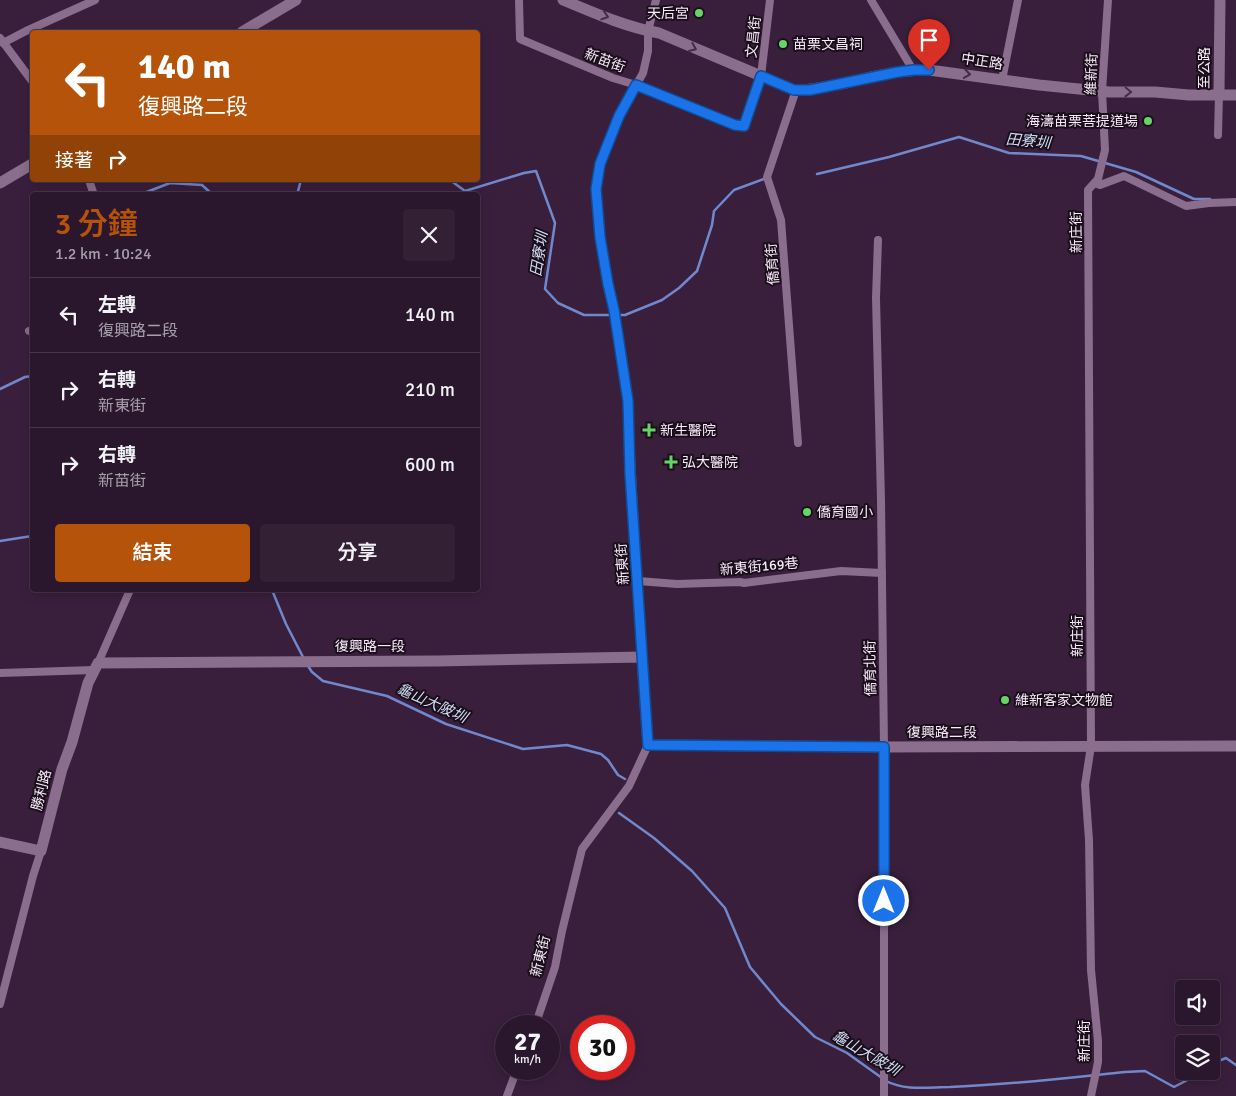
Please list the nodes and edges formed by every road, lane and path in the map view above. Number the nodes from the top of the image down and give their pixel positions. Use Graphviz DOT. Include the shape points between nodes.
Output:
graph roads {
  1 [pos="95,0"];
  2 [pos="296,0"];
  3 [pos="519,0"];
  4 [pos="563,0"];
  5 [pos="656,0"];
  6 [pos="770,0"];
  7 [pos="871,0"];
  8 [pos="1018,0"];
  9 [pos="1108,0"];
  10 [pos="1220,0"];
  11 [pos="245,30"];
  12 [pos="648,31"];
  13 [pos="2,41"];
  14 [pos="914,70"];
  15 [pos="761,76"];
  16 [pos="30,79"];
  17 [pos="1002,80"];
  18 [pos="636,85"];
  19 [pos="796,90"];
  20 [pos="1102,91"];
  21 [pos="1219,94"];
  22 [pos="1236,95"];
  23 [pos="1218,135"];
  24 [pos="30,165"];
  25 [pos="1097,181"];
  26 [pos="0,183"];
  27 [pos="1236,202"];
  28 [pos="878,240"];
  29 [pos="798,443"];
  30 [pos="882,573"];
  31 [pos="638,581"];
  32 [pos="129,592"];
  33 [pos="642,657"];
  34 [pos="96,666"];
  35 [pos="0,673"];
  36 [pos="648,745"];
  37 [pos="1091,746"];
  38 [pos="1236,746"];
  39 [pos="884,747"];
  40 [pos="0,842"];
  41 [pos="41,851"];
  42 [pos="0,1004"];
  43 [pos="539,1015"];
  44 [pos="513,1080"];
  45 [pos="507,1096"];
  46 [pos="884,1096"];
  47 [pos="1091,1096"];
  1 -- 13 [label="street"];
  2 -- 11 [label="street"];
  3 -- 18 [label="street, 新苗街" via="520,39"];
  4 -- 12 [label="street, 中正路, one-way"];
  5 -- 12 [label="street, 新東街"];
  6 -- 15 [label="street, 文昌街"];
  7 -- 14 [label="street"];
  8 -- 17 [label="street"];
  9 -- 20 [label="street, 維新街"];
  10 -- 21 [label="street, 至公路"];
  12 -- 15 [label="street, 中正路, one-way"];
  12 -- 18 [label="street, 新東街" via="645,66"];
  13 -- 16 [label="street"];
  14 -- 17 [label="street, 中正路, one-way" via="940,70"];
  14 -- 19 [label="street, 中正路"];
  15 -- 18 [label="street, 新苗街" via="744,126"];
  15 -- 19 [label="street, 中正路"];
  17 -- 20 [label="street, 中正路"];
  18 -- 31 [label="street, 新東街" via="619,116 600,164 596,189 600,237 628,401"];
  19 -- 29 [label="street, 僑育街" via="767,177 781,220"];
  20 -- 21 [label="street, 中正路, one-way"];
  20 -- 25 [label="street, 維新街" via="1105,150"];
  21 -- 22 [label="street, 中正路"];
  21 -- 23 [label="street, 至公路"];
  24 -- 26 [label="street"];
  25 -- 27 [label="street" via="1100,185 1124,176 1186,206"];
  25 -- 37 [label="street, 新庄街" via="1088,190"];
  28 -- 30 [label="street, 僑育北街" via="876,298"];
  30 -- 31 [label="street, 新東街169巷" via="841,572 744,583"];
  30 -- 39 [label="street, 僑育北街"];
  31 -- 33 [label="street, 新東街"];
  32 -- 34 [label="street, 勝利路"];
  33 -- 34 [label="street, 復興路一段"];
  33 -- 36 [label="street, 新東街"];
  34 -- 35 [label="street"];
  34 -- 41 [label="street, 勝利路" via="62,769"];
  36 -- 39 [label="street, 復興路二段"];
  36 -- 43 [label="street, 新東街" via="629,786 582,849 555,967"];
  37 -- 38 [label="street, 復興路二段"];
  37 -- 39 [label="street, 復興路二段"];
  37 -- 47 [label="street, 新庄街" via="1085,785 1091,970 1098,1041 1098,1062"];
  39 -- 46 [label="street, 僑育北街"];
  40 -- 41 [label="street"];
  41 -- 42 [label="street, 勝利路"];
  44 -- 45 [label="street"];
}
